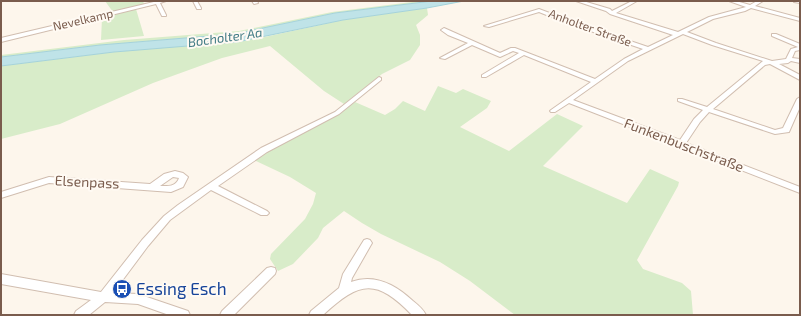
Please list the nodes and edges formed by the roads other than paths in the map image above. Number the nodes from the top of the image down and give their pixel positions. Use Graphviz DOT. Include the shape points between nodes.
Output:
graph roads {
  1 [pos="164,1"];
  2 [pos="195,1"];
  3 [pos="578,1"];
  4 [pos="634,1"];
  5 [pos="731,1"];
  6 [pos="761,1"];
  7 [pos="796,1"];
  8 [pos="800,2"];
  9 [pos="158,3"];
  10 [pos="749,6"];
  11 [pos="199,8"];
  12 [pos="612,13"];
  13 [pos="164,15"];
  14 [pos="800,20"];
  15 [pos="487,26"];
  16 [pos="444,30"];
  17 [pos="680,33"];
  18 [pos="774,35"];
  19 [pos="1,40"];
  20 [pos="471,44"];
  21 [pos="800,47"];
  22 [pos="648,49"];
  23 [pos="524,53"];
  24 [pos="500,55"];
  25 [pos="442,58"];
  26 [pos="789,59"];
  27 [pos="511,60"];
  28 [pos="800,61"];
  29 [pos="774,63"];
  30 [pos="484,76"];
  31 [pos="800,78"];
  32 [pos="379,79"];
  33 [pos="595,81"];
  34 [pos="800,99"];
  35 [pos="568,100"];
  36 [pos="680,100"];
  37 [pos="708,109"];
  38 [pos="552,111"];
  39 [pos="681,144"];
  40 [pos="152,186"];
  41 [pos="210,186"];
  42 [pos="800,190"];
  43 [pos="1,195"];
  44 [pos="264,213"];
  45 [pos="367,243"];
  46 [pos="271,271"];
  47 [pos="1,279"];
  48 [pos="344,291"];
  49 [pos="103,297"];
  50 [pos="80,315"];
  51 [pos="184,315"];
  52 [pos="226,315"];
  53 [pos="315,315"];
  54 [pos="420,315"];
  1 -- 9 [label="street, Nevelkamp"];
  2 -- 11 [label="street"];
  3 -- 12 [label="street"];
  4 -- 12 [label="street"];
  5 -- 10 [label="street"];
  6 -- 10 [label="street, Anholter Straße"];
  7 -- 8 [label="street"];
  9 -- 13 [label="street"];
  9 -- 19 [label="street, Nevelkamp"];
  10 -- 14 [label="street"];
  10 -- 17 [label="street, Anholter Straße" via="743,10 716,16"];
  12 -- 17 [label="street"];
  15 -- 22 [label="street, Anholter Straße" via="539,10"];
  16 -- 20 [label="street"];
  17 -- 22 [label="street, Anholter Straße"];
  17 -- 29 [label="street"];
  18 -- 21 [label="street"];
  20 -- 24 [label="street"];
  20 -- 25 [label="street"];
  21 -- 26 [label="street" via="793,50"];
  22 -- 33 [label="street, Anholter Straße"];
  23 -- 24 [label="street" via="513,49"];
  23 -- 27 [label="street"];
  23 -- 33 [label="street"];
  24 -- 27 [label="street"];
  26 -- 28 [label="street"];
  26 -- 29 [label="street"];
  27 -- 30 [label="street"];
  29 -- 31 [label="street"];
  29 -- 37 [label="street" via="763,63"];
  32 -- 41 [label="street" via="336,113 281,140"];
  33 -- 35 [label="street, Anholter Straße"];
  34 -- 37 [label="street" via="786,130 775,132"];
  35 -- 38 [label="street, Anholter Straße"];
  35 -- 39 [label="street, Funkenbuschstraße"];
  36 -- 37 [label="street"];
  37 -- 39 [label="street"];
  39 -- 42 [label="street, Funkenbuschstraße"];
  40 -- 43 [label="street, Elsenpass" via="49,180"];
  41 -- 44 [label="street"];
  41 -- 49 [label="street" via="167,218"];
  45 -- 48 [label="street" via="347,277"];
  46 -- 52 [label="street"];
  47 -- 49 [label="street"];
  48 -- 53 [label="street"];
  48 -- 54 [label="street" via="365,283 390,288"];
  49 -- 50 [label="street"];
  49 -- 51 [label="street" via="138,299"];
}
